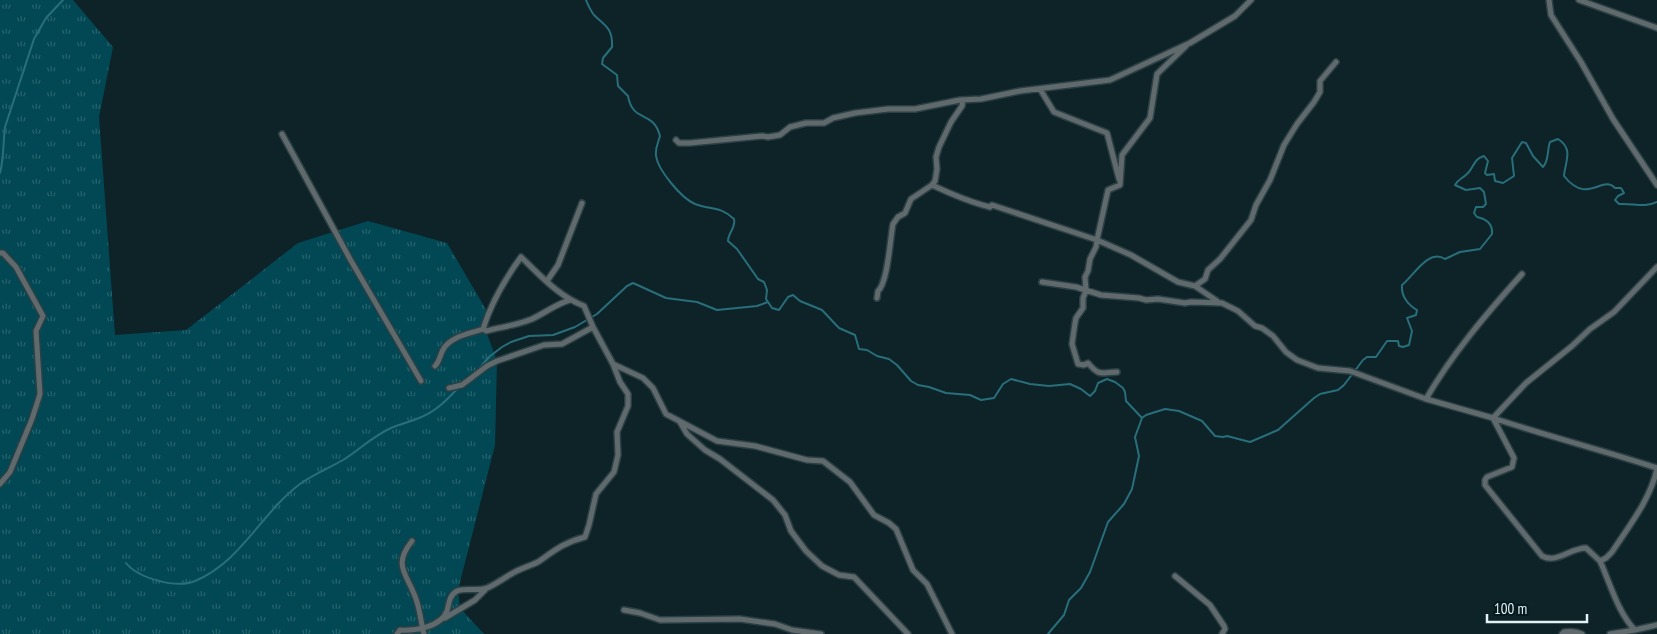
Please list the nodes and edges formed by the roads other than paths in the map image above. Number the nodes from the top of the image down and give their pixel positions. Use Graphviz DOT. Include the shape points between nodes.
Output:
graph roads {
  1 [pos="1251,0"];
  2 [pos="1549,0"];
  3 [pos="1579,0"];
  4 [pos="1657,28"];
  5 [pos="1190,43"];
  6 [pos="1336,62"];
  7 [pos="1040,89"];
  8 [pos="963,100"];
  9 [pos="282,134"];
  10 [pos="676,140"];
  11 [pos="932,185"];
  12 [pos="1120,185"];
  13 [pos="1657,185"];
  14 [pos="582,203"];
  15 [pos="1097,240"];
  16 [pos="0,252"];
  17 [pos="1657,267"];
  18 [pos="1522,274"];
  19 [pos="547,281"];
  20 [pos="1042,282"];
  21 [pos="1195,286"];
  22 [pos="1086,291"];
  23 [pos="877,298"];
  24 [pos="570,300"];
  25 [pos="1222,303"];
  26 [pos="593,327"];
  27 [pos="483,329"];
  28 [pos="613,364"];
  29 [pos="435,366"];
  30 [pos="1117,372"];
  31 [pos="421,381"];
  32 [pos="449,388"];
  33 [pos="1426,400"];
  34 [pos="1492,418"];
  35 [pos="679,421"];
  36 [pos="1657,469"];
  37 [pos="0,484"];
  38 [pos="412,541"];
  39 [pos="1600,561"];
  40 [pos="1175,576"];
  41 [pos="487,588"];
  42 [pos="624,610"];
  43 [pos="442,620"];
  44 [pos="1657,625"];
  45 [pos="422,627"];
  46 [pos="1635,630"];
  47 [pos="397,634"];
  48 [pos="424,634"];
  49 [pos="820,634"];
  50 [pos="908,634"];
  51 [pos="952,634"];
  52 [pos="1222,634"];
  53 [pos="1562,634"];
  54 [pos="1582,634"];
  55 [pos="1610,634"];
  1 -- 5 [label="street" via="1235,16"];
  2 -- 13 [label="street" via="1551,15"];
  3 -- 4 [label="street"];
  5 -- 7 [label="street" via="1110,80"];
  5 -- 12 [label="street" via="1157,74 1150,118 1122,155"];
  6 -- 21 [label="street" via="1320,81 1320,92 1284,145 1251,220 1208,270 1205,279"];
  7 -- 8 [label="street"];
  7 -- 12 [label="street" via="1054,112 1108,133"];
  8 -- 10 [label="street" via="915,109 855,113 824,123 790,127 774,137 690,143 678,143"];
  8 -- 11 [label="street" via="939,147"];
  9 -- 31 [label="street"];
  11 -- 15 [label="street" via="965,200 992,205"];
  11 -- 23 [label="street" via="913,197 905,213 894,221 883,288 878,291"];
  12 -- 15 [label="street" via="1108,190"];
  14 -- 19 [label="street" via="558,265"];
  15 -- 21 [label="street" via="1178,282"];
  15 -- 22 [label="street" via="1085,277"];
  16 -- 37 [label="street" via="16,267 43,316 36,331 40,394 10,472"];
  17 -- 34 [label="street" via="1614,312 1526,383"];
  18 -- 33 [label="street" via="1490,309 1441,374"];
  19 -- 24 [label="street"];
  19 -- 27 [label="street" via="520,257 492,305"];
  20 -- 22 [label="street" via="1076,286"];
  21 -- 25 [label="street"];
  22 -- 25 [label="street" via="1146,300"];
  22 -- 30 [label="street" via="1082,311 1074,323 1072,344 1078,364 1088,363 1099,373"];
  24 -- 26 [label="street" via="584,306"];
  24 -- 27 [label="street" via="556,304 529,320 486,331"];
  25 -- 33 [label="street" via="1273,336 1297,360 1318,368 1350,371"];
  26 -- 28 [label="street"];
  26 -- 32 [label="street" via="562,344 544,345 497,361 462,385"];
  27 -- 29 [label="street" via="453,339 443,349"];
  28 -- 35 [label="street" via="643,378 653,388 666,414"];
  28 -- 41 [label="street" via="628,394 628,406 616,432 618,455 614,472 596,494 585,537 568,542"];
  33 -- 34 [label="street"];
  34 -- 36 [label="street"];
  34 -- 39 [label="street" via="1514,462 1512,466 1487,477 1485,485 1542,556 1553,559 1586,548"];
  35 -- 50 [label="street" via="687,434 705,450 773,500 785,514 791,531 822,566 839,575 854,577"];
  35 -- 51 [label="street" via="717,441 823,461 850,482 874,515 896,528 913,570 927,584"];
  36 -- 39 [label="street" via="1647,498 1612,552"];
  38 -- 45 [label="street" via="403,552 402,565 417,600"];
  39 -- 46 [label="street" via="1614,596"];
  40 -- 52 [label="street" via="1210,605 1224,626"];
  41 -- 43 [label="street" via="475,600"];
  41 -- 43 [label="street" via="458,590 453,594"];
  42 -- 49 [label="street" via="660,620 740,619"];
  43 -- 45 [label="street"];
  44 -- 46 [label="street"];
  45 -- 47 [label="street" via="400,630"];
  45 -- 48 [label="street"];
  46 -- 55 [label="street"];
  53 -- 54 [label="street" via="1569,631"];
}
